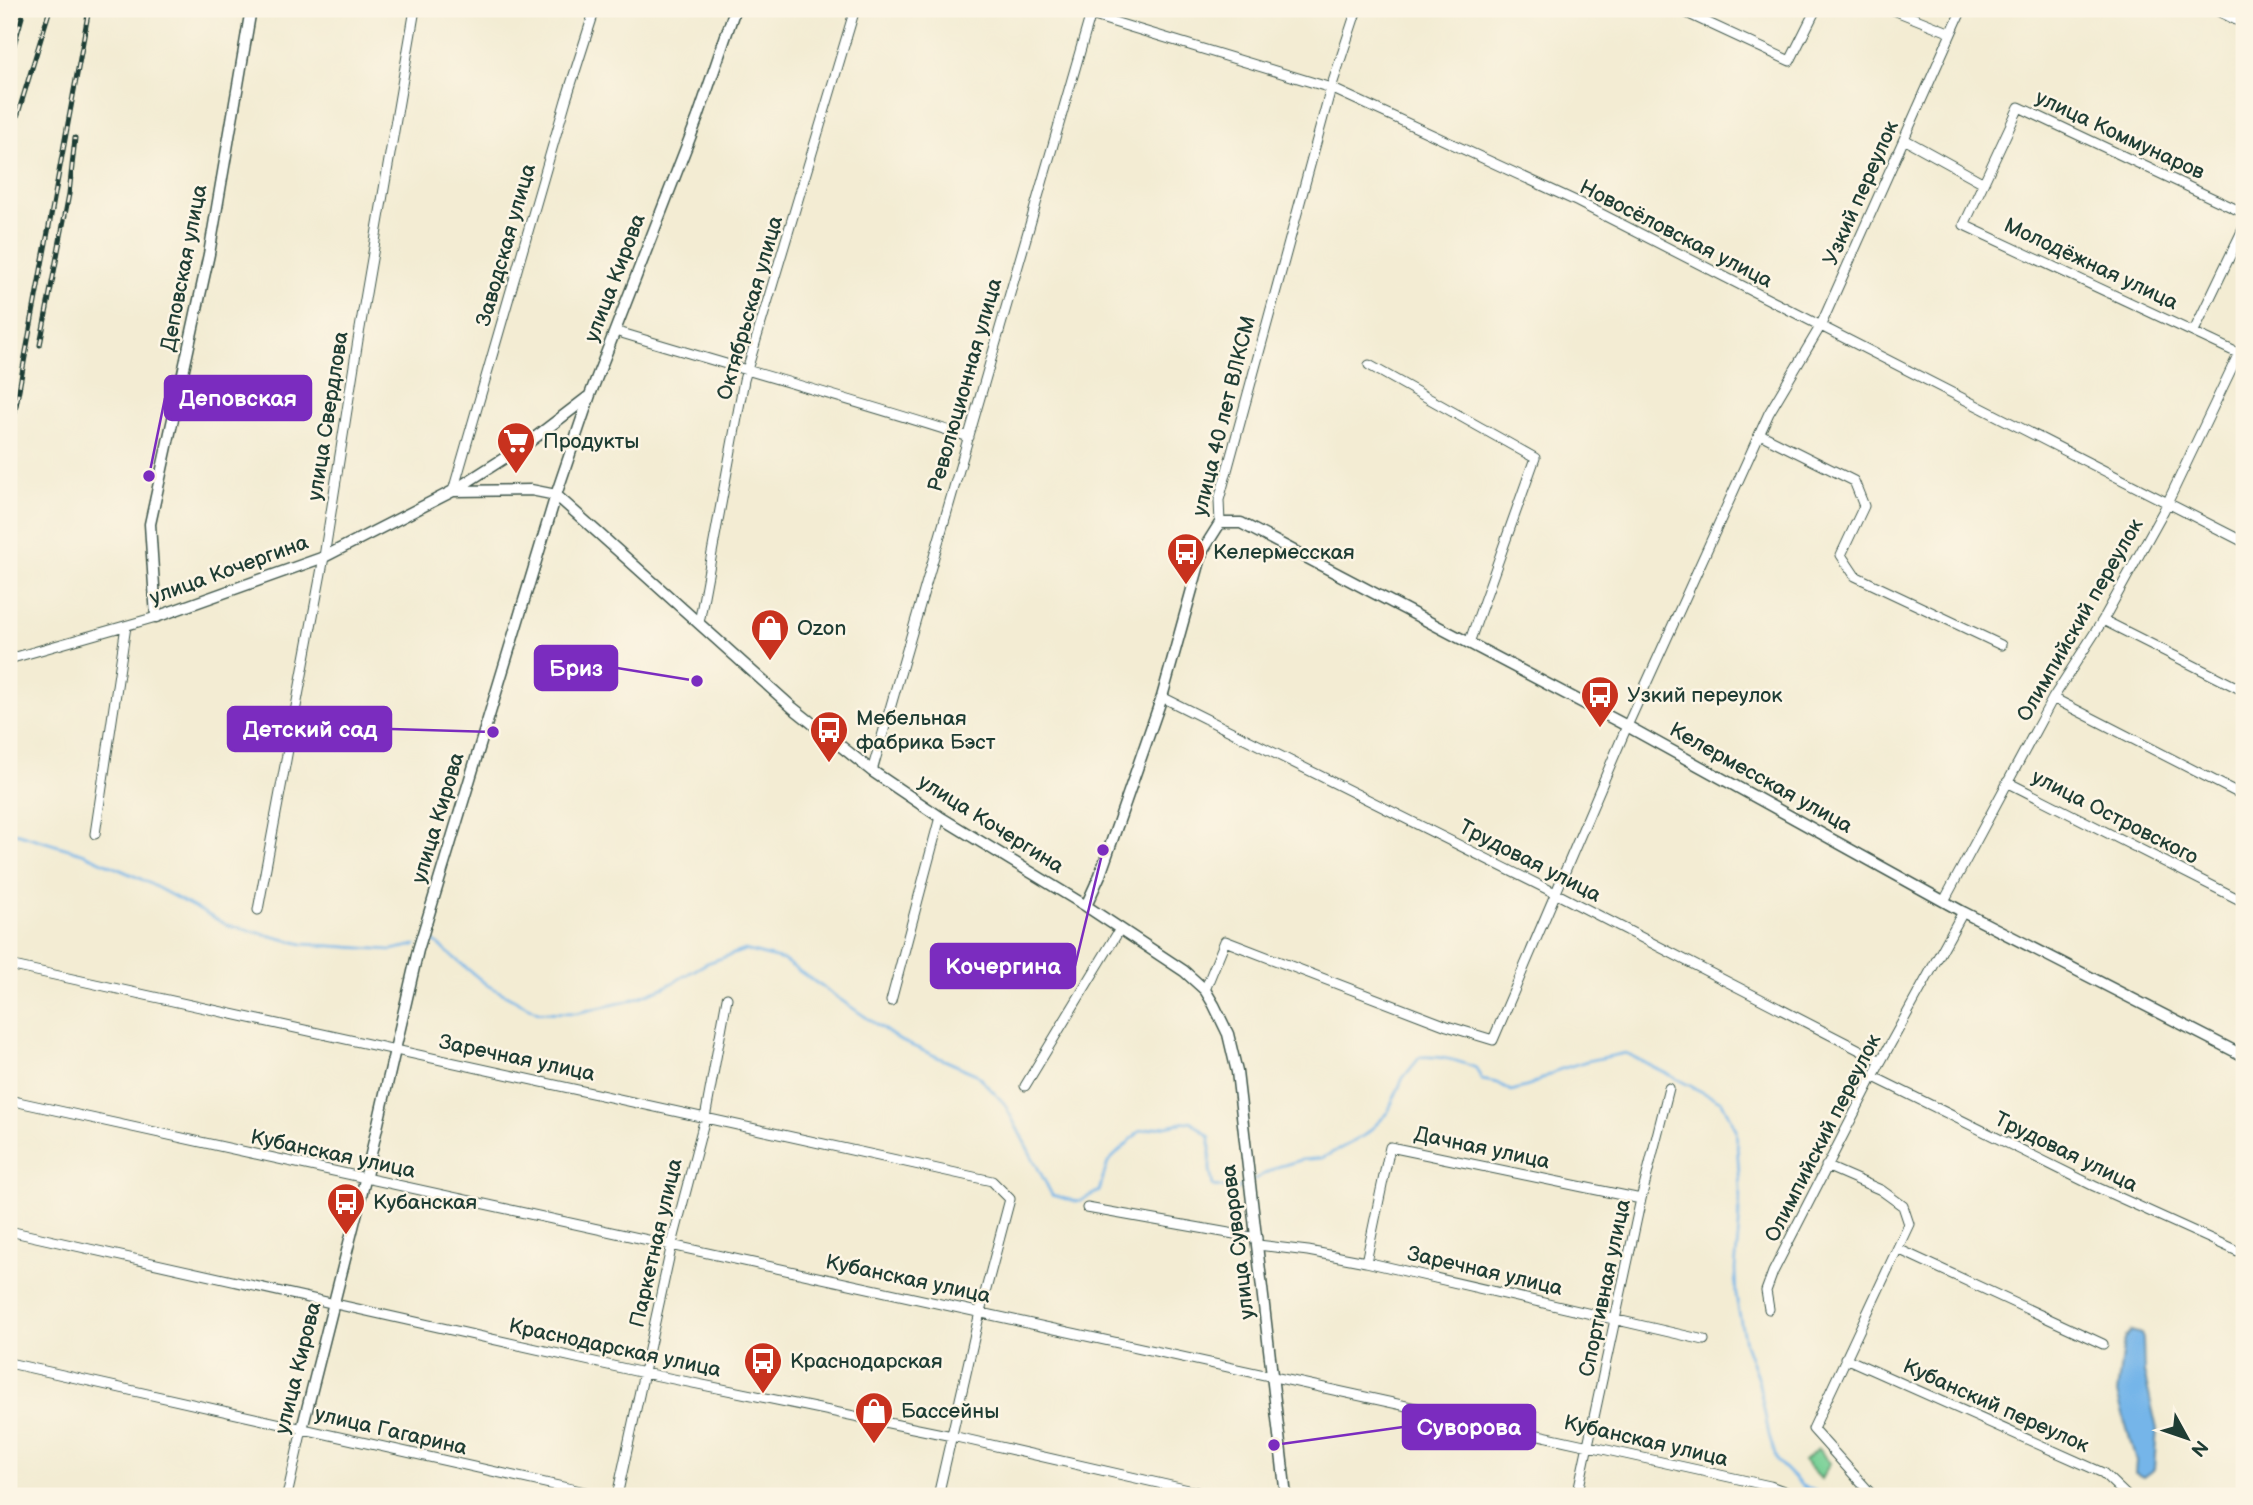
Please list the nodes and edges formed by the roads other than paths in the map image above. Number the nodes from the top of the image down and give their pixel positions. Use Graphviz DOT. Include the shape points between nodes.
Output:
graph roads {
  1 [pos="251,9"];
  2 [pos="415,9"];
  3 [pos="595,9"];
  4 [pos="735,9"];
  5 [pos="855,9"];
  6 [pos="1071,9"];
  7 [pos="1357,9"];
  8 [pos="1678,9"];
  9 [pos="1816,9"];
  10 [pos="1891,9"];
  11 [pos="1962,9"];
  12 [pos="2214,9"];
  13 [pos="1091,12"];
  14 [pos="2244,23"];
  15 [pos="1951,33"];
  16 [pos="1331,88"];
  17 [pos="2019,107"];
  18 [pos="1904,139"];
  19 [pos="1982,183"];
  20 [pos="2244,213"];
  21 [pos="2244,227"];
  22 [pos="1820,327"];
  23 [pos="615,331"];
  24 [pos="2194,331"];
  25 [pos="2241,355"];
  26 [pos="1369,365"];
  27 [pos="747,371"];
  28 [pos="590,395"];
  29 [pos="1760,434"];
  30 [pos="969,437"];
  31 [pos="453,491"];
  32 [pos="556,495"];
  33 [pos="2167,503"];
  34 [pos="1220,523"];
  35 [pos="2244,542"];
  36 [pos="324,557"];
  37 [pos="156,617"];
  38 [pos="2104,620"];
  39 [pos="699,622"];
  40 [pos="126,626"];
  41 [pos="1469,643"];
  42 [pos="2001,645"];
  43 [pos="9,659"];
  44 [pos="2244,691"];
  45 [pos="1162,697"];
  46 [pos="2053,698"];
  47 [pos="1627,726"];
  48 [pos="872,771"];
  49 [pos="2007,782"];
  50 [pos="2244,796"];
  51 [pos="940,817"];
  52 [pos="95,834"];
  53 [pos="1557,894"];
  54 [pos="1944,901"];
  55 [pos="2244,902"];
  56 [pos="1086,906"];
  57 [pos="258,910"];
  58 [pos="1963,912"];
  59 [pos="1120,929"];
  60 [pos="9,965"];
  61 [pos="1205,990"];
  62 [pos="727,998"];
  63 [pos="891,1001"];
  64 [pos="395,1049"];
  65 [pos="2244,1056"];
  66 [pos="1881,1061"];
  67 [pos="1874,1077"];
  68 [pos="1025,1086"];
  69 [pos="1669,1088"];
  70 [pos="9,1100"];
  71 [pos="705,1118"];
  72 [pos="1826,1166"];
  73 [pos="365,1180"];
  74 [pos="1641,1199"];
  75 [pos="1087,1208"];
  76 [pos="9,1231"];
  77 [pos="1257,1241"];
  78 [pos="672,1244"];
  79 [pos="1898,1249"];
  80 [pos="2244,1254"];
  81 [pos="1366,1262"];
  82 [pos="334,1304"];
  83 [pos="1769,1309"];
  84 [pos="980,1312"];
  85 [pos="1617,1319"];
  86 [pos="1704,1340"];
  87 [pos="2103,1344"];
  88 [pos="1845,1358"];
  89 [pos="9,1363"];
  90 [pos="644,1373"];
  91 [pos="1273,1376"];
  92 [pos="302,1429"];
  93 [pos="952,1436"];
  94 [pos="1589,1446"];
  95 [pos="287,1496"];
  96 [pos="603,1496"];
  97 [pos="617,1496"];
  98 [pos="938,1496"];
  99 [pos="1215,1496"];
  100 [pos="1286,1496"];
  101 [pos="1577,1496"];
  102 [pos="1797,1496"];
  103 [pos="1872,1496"];
  104 [pos="2127,1496"];
  1 -- 37 [label="street, Деповская улица" via="209,254 150,524"];
  2 -- 36 [label="street, улица Свердлова"];
  3 -- 31 [label="street, Заводская улица"];
  4 -- 23 [label="street, улица Кирова"];
  5 -- 27 [label="street, Октябрьская улица"];
  6 -- 13 [label="street, Новосёловская улица"];
  7 -- 16 [label="street, улица 40 лет ВЛКСМ"];
  8 -- 9 [label="street" via="1790,61"];
  10 -- 15 [label="street"];
  11 -- 15 [label="street, Узкий переулок"];
  12 -- 14 [label="street"];
  13 -- 16 [label="street, Новосёловская улица"];
  13 -- 30 [label="street, Революционная улица"];
  15 -- 18 [label="street, Узкий переулок"];
  16 -- 22 [label="street, Новосёловская улица" via="1578,202"];
  16 -- 34 [label="street, улица 40 лет ВЛКСМ" via="1219,500"];
  17 -- 19 [label="street, Молодёжная улица"];
  17 -- 20 [label="street, улица Коммунаров"];
  18 -- 19 [label="street"];
  18 -- 22 [label="street, Узкий переулок"];
  19 -- 24 [label="street, Молодёжная улица" via="1964,225"];
  21 -- 24 [label="street"];
  22 -- 29 [label="street, Узкий переулок"];
  22 -- 33 [label="street, Новосёловская улица"];
  23 -- 27 [label="street"];
  23 -- 28 [label="street, улица Кирова"];
  24 -- 25 [label="street, Молодёжная улица"];
  25 -- 33 [label="street, Олимпийский переулок"];
  26 -- 41 [label="street" via="1535,458"];
  27 -- 30 [label="street"];
  27 -- 39 [label="street, Октябрьская улица"];
  28 -- 31 [label="street, улица Кочергина" via="549,429"];
  28 -- 32 [label="street, улица Кирова"];
  29 -- 42 [label="street" via="1854,481 1864,506 1841,555 1855,576"];
  29 -- 47 [label="street, Узкий переулок"];
  30 -- 48 [label="street, Революционная улица"];
  31 -- 32 [label="street, улица Кочергина" via="531,490"];
  31 -- 36 [label="street, улица Кочергина"];
  32 -- 39 [label="street, улица Кочергина"];
  32 -- 64 [label="street, улица Кирова" via="418,950"];
  33 -- 35 [label="street, Новосёловская улица"];
  33 -- 38 [label="street, Олимпийский переулок"];
  34 -- 41 [label="street, Келермесская улица" via="1241,523"];
  34 -- 45 [label="street, улица 40 лет ВЛКСМ" via="1203,550"];
  36 -- 37 [label="street, улица Кочергина"];
  36 -- 57 [label="street, улица Свердлова"];
  37 -- 40 [label="street, улица Кочергина"];
  38 -- 44 [label="street"];
  38 -- 46 [label="street, Олимпийский переулок"];
  39 -- 48 [label="street, улица Кочергина" via="793,708"];
  40 -- 43 [label="street, улица Кочергина"];
  40 -- 52 [label="street"];
  41 -- 47 [label="street, Келермесская улица"];
  45 -- 53 [label="street, Трудовая улица"];
  45 -- 56 [label="street, улица 40 лет ВЛКСМ"];
  46 -- 49 [label="street, Олимпийский переулок"];
  46 -- 50 [label="street"];
  47 -- 53 [label="street, Узкий переулок"];
  47 -- 54 [label="street, Келермесская улица"];
  48 -- 51 [label="street, улица Кочергина"];
  49 -- 54 [label="street, Олимпийский переулок"];
  49 -- 55 [label="street, улица Островского"];
  51 -- 56 [label="street, улица Кочергина"];
  51 -- 63 [label="street"];
  53 -- 61 [label="street, Узкий переулок" via="1493,1040 1225,941"];
  53 -- 66 [label="street, Трудовая улица"];
  54 -- 58 [label="street, Келермесская улица"];
  56 -- 59 [label="street, улица Кочергина"];
  58 -- 65 [label="street, Келермесская улица"];
  58 -- 66 [label="street, Олимпийский переулок"];
  59 -- 61 [label="street, улица Кочергина"];
  59 -- 68 [label="street"];
  60 -- 64 [label="street, Заречная улица"];
  61 -- 77 [label="street, улица Суворова" via="1228,1034 1237,1072"];
  62 -- 71 [label="street, Паркетная улица"];
  64 -- 71 [label="street, Заречная улица"];
  64 -- 73 [label="street, улица Кирова"];
  66 -- 67 [label="street, Олимпийский переулок"];
  67 -- 72 [label="street, Олимпийский переулок"];
  67 -- 80 [label="street, Трудовая улица"];
  69 -- 74 [label="street, Спортивная улица"];
  70 -- 73 [label="street, Кубанская улица"];
  71 -- 78 [label="street, Паркетная улица"];
  71 -- 84 [label="street, Заречная улица" via="992,1181 1010,1199"];
  72 -- 79 [label="street" via="1881,1190 1903,1206 1909,1224"];
  72 -- 83 [label="street, Олимпийский переулок" via="1773,1272 1766,1291"];
  73 -- 78 [label="street, Кубанская улица"];
  73 -- 82 [label="street, улица Кирова"];
  74 -- 81 [label="street, Дачная улица" via="1390,1147"];
  74 -- 85 [label="street, Спортивная улица"];
  75 -- 77 [label="street, Заречная улица"];
  76 -- 82 [label="street, Краснодарская улица"];
  77 -- 81 [label="street, Заречная улица"];
  77 -- 91 [label="street, улица Суворова"];
  78 -- 84 [label="street, Кубанская улица"];
  78 -- 90 [label="street, Паркетная улица"];
  79 -- 87 [label="street"];
  79 -- 88 [label="street"];
  81 -- 85 [label="street, Заречная улица"];
  82 -- 90 [label="street, Краснодарская улица"];
  82 -- 92 [label="street, улица Кирова"];
  84 -- 91 [label="street, Кубанская улица"];
  84 -- 93 [label="street"];
  85 -- 86 [label="street, Заречная улица"];
  85 -- 94 [label="street, Спортивная улица"];
  88 -- 103 [label="street" via="1813,1429"];
  88 -- 104 [label="street, Кубанский переулок" via="2103,1473"];
  89 -- 92 [label="street, улица Гагарина"];
  90 -- 93 [label="street, Краснодарская улица"];
  90 -- 97 [label="street, Паркетная улица"];
  91 -- 94 [label="street, Кубанская улица"];
  91 -- 100 [label="street, улица Суворова"];
  92 -- 95 [label="street, улица Кирова"];
  92 -- 96 [label="street, улица Гагарина"];
  93 -- 98 [label="street"];
  93 -- 99 [label="street, Краснодарская улица"];
  94 -- 101 [label="street, Спортивная улица"];
  94 -- 102 [label="street, Кубанская улица"];
}
